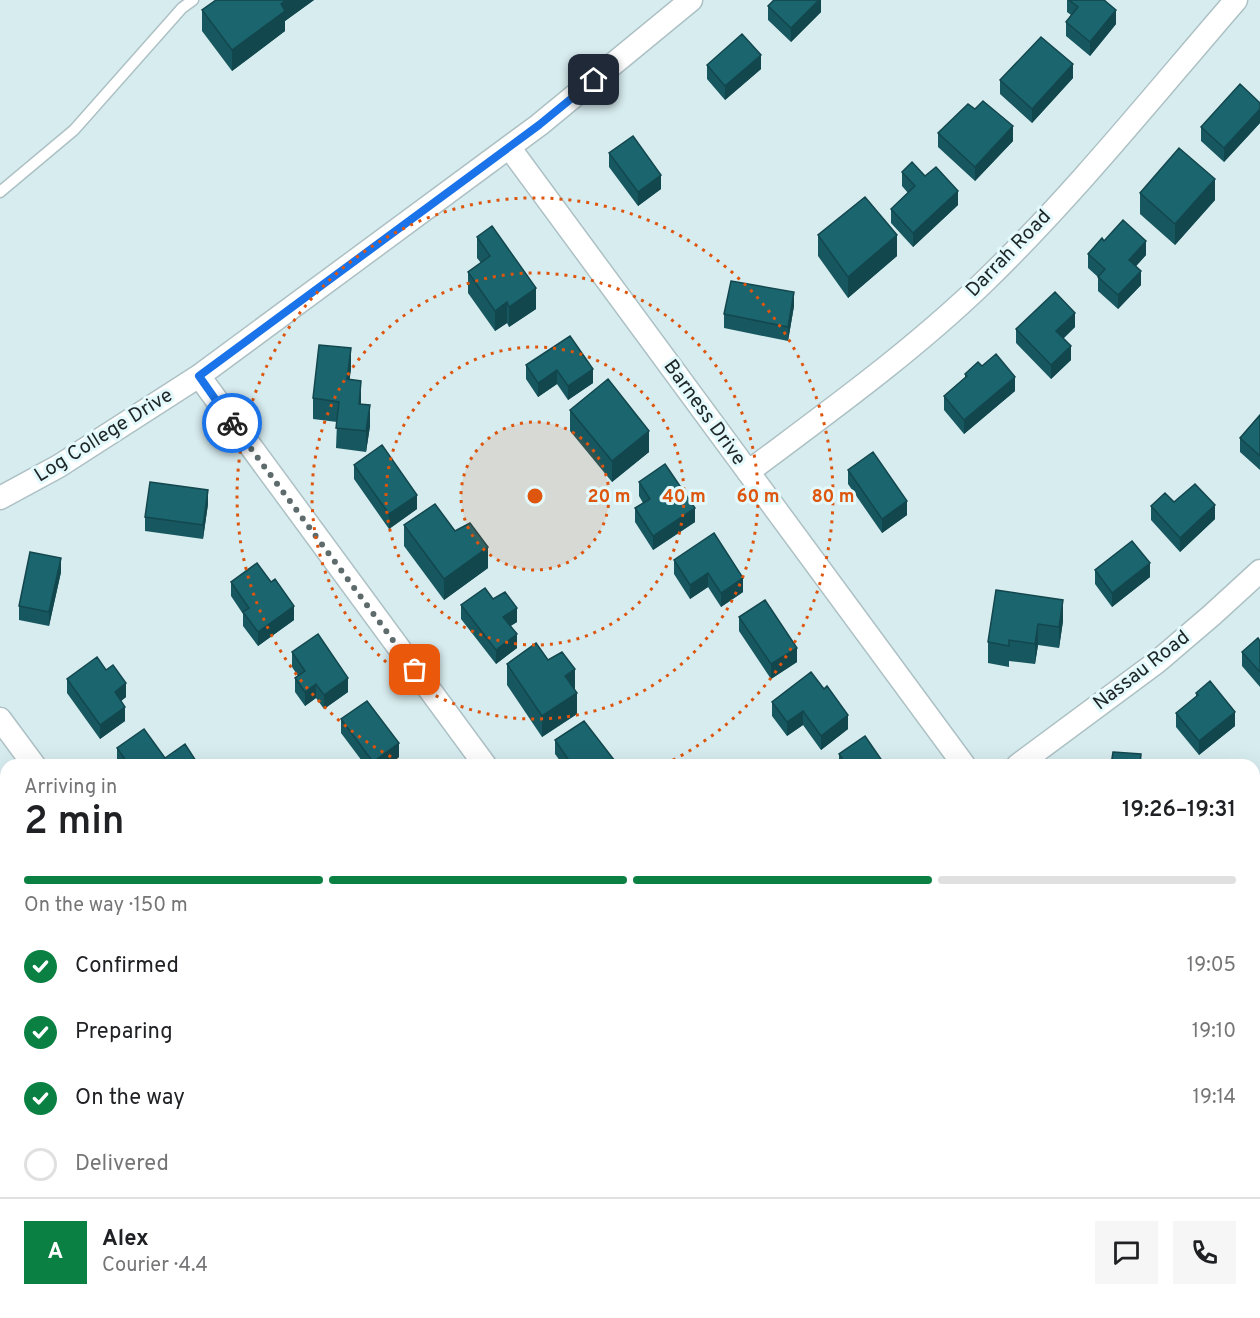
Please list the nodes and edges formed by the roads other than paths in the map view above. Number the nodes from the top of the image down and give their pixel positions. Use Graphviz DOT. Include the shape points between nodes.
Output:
graph roads {
  1 [pos="193,0"];
  2 [pos="1236,0"];
  3 [pos="685,2"];
  4 [pos="178,4"];
  5 [pos="509,147"];
  6 [pos="0,192"];
  7 [pos="199,376"];
  8 [pos="748,472"];
  9 [pos="0,498"];
  10 [pos="1260,571"];
  11 [pos="0,719"];
  12 [pos="30,759"];
  13 [pos="481,759"];
  14 [pos="960,759"];
  15 [pos="1026,759"];
  1 -- 4 [label="lane"];
  2 -- 8 [label="street, Darrah Road" via="1046,218 982,284 888,368"];
  3 -- 5 [label="street, Log College Drive"];
  4 -- 6 [label="lane" via="74,130"];
  5 -- 7 [label="street, Log College Drive"];
  5 -- 8 [label="street, Barness Drive"];
  7 -- 9 [label="street, Log College Drive" via="59,466"];
  7 -- 13 [label="street"];
  8 -- 14 [label="street, Barness Drive"];
  10 -- 15 [label="street, Nassau Road" via="1157,662"];
  11 -- 12 [label="street"];
}
